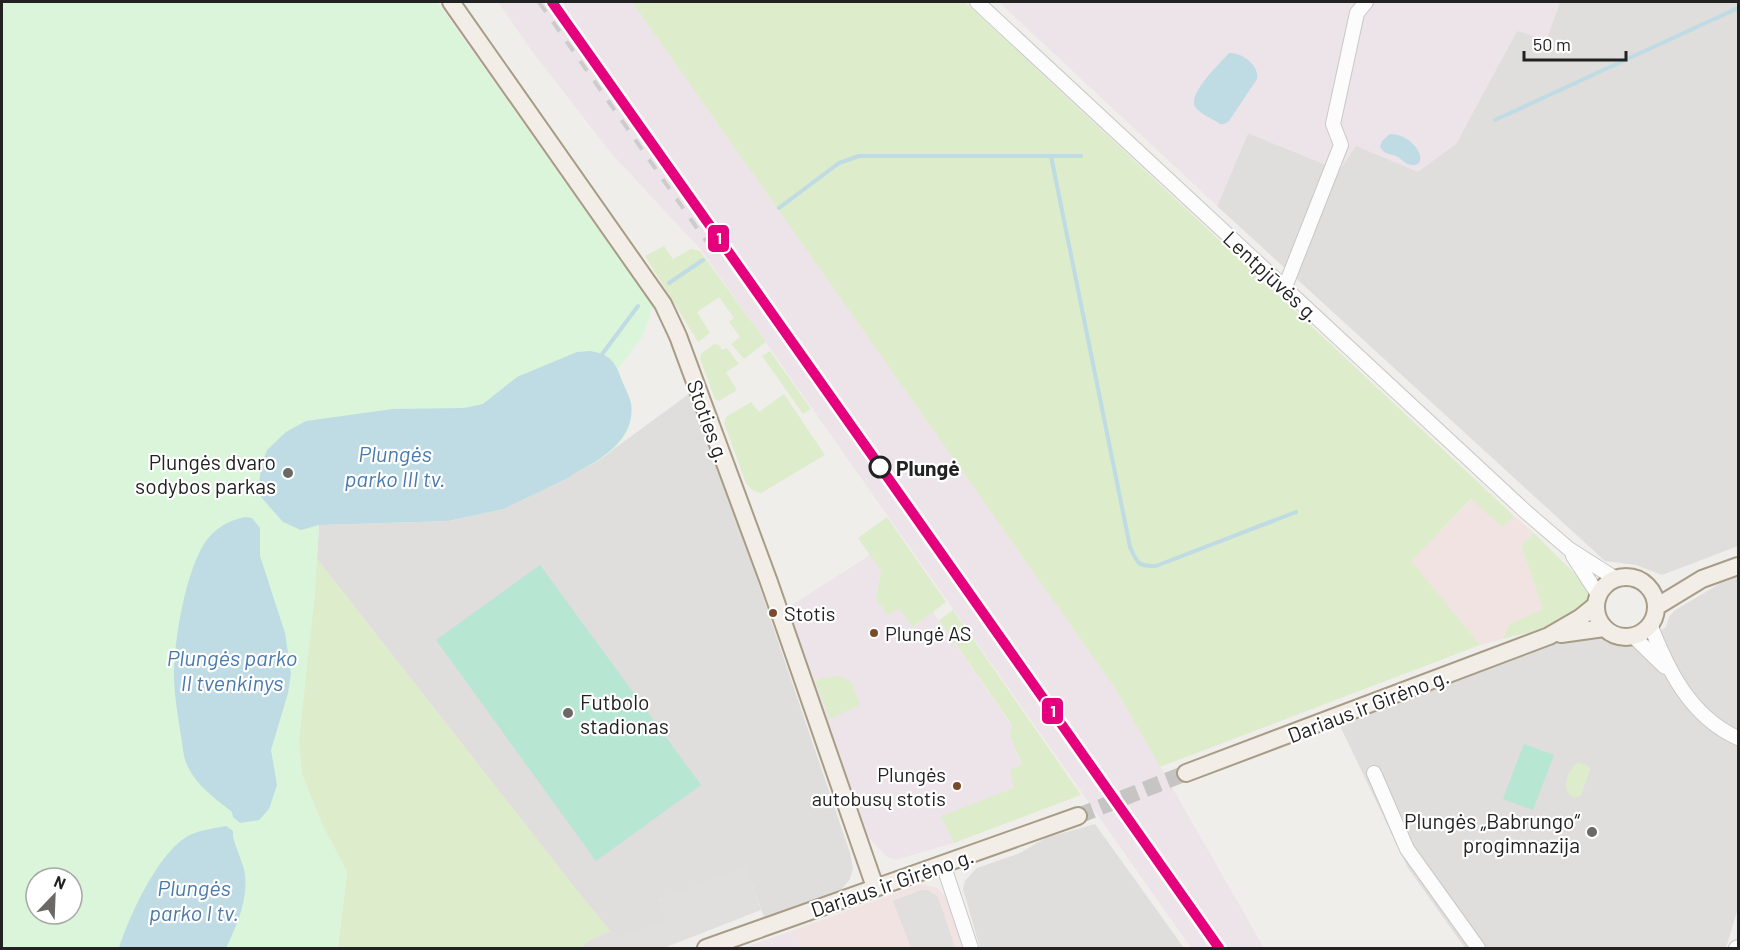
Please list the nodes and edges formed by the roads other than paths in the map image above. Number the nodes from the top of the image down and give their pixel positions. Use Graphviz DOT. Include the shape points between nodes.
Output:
graph roads {
  1 [pos="450,2"];
  2 [pos="977,2"];
  3 [pos="1366,2"];
  4 [pos="1285,287"];
  5 [pos="1569,549"];
  6 [pos="1738,566"];
  7 [pos="1616,579"];
  8 [pos="1702,579"];
  9 [pos="1648,587"];
  10 [pos="1598,600"];
  11 [pos="1656,607"];
  12 [pos="1650,624"];
  13 [pos="1604,628"];
  14 [pos="1549,636"];
  15 [pos="1633,636"];
  16 [pos="1671,673"];
  17 [pos="1738,738"];
  18 [pos="1186,773"];
  19 [pos="1374,773"];
  20 [pos="1078,816"];
  21 [pos="943,864"];
  22 [pos="875,887"];
  23 [pos="706,948"];
  24 [pos="971,948"];
  25 [pos="1478,948"];
  1 -- 22 [label="main road, Stoties g." via="663,304 769,582"];
  2 -- 4 [label="street, Lentpjūvės g."];
  3 -- 4 [label="street" via="1357,13 1334,124 1341,145"];
  4 -- 5 [label="street, Lentpjūvės g."];
  5 -- 7 [label="street, Lentpjūvės g."];
  5 -- 10 [label="street, Lentpjūvės g."];
  6 -- 8 [label="main road"];
  7 -- 9 [label="main road" via="1633,579"];
  7 -- 10 [label="main road, Dariaus ir Girėno g." via="1605,586"];
  8 -- 9 [label="main road"];
  8 -- 11 [label="main road"];
  9 -- 11 [label="main road"];
  10 -- 13 [label="main road" via="1597,615"];
  10 -- 14 [label="main road, Dariaus ir Girėno g." via="1580,618"];
  11 -- 12 [label="main road"];
  12 -- 15 [label="main road"];
  12 -- 16 [label="street"];
  13 -- 14 [label="main road, Dariaus ir Girėno g."];
  13 -- 15 [label="main road, Dariaus ir Girėno g." via="1617,636"];
  14 -- 18 [label="main road, Dariaus ir Girėno g."];
  15 -- 16 [label="street"];
  16 -- 17 [label="street" via="1705,717"];
  19 -- 25 [label="street" via="1407,849"];
  20 -- 21 [label="main road, Dariaus ir Girėno g."];
  21 -- 22 [label="main road, Dariaus ir Girėno g."];
  21 -- 24 [label="street"];
  22 -- 23 [label="main road, Dariaus ir Girėno g."];
}
